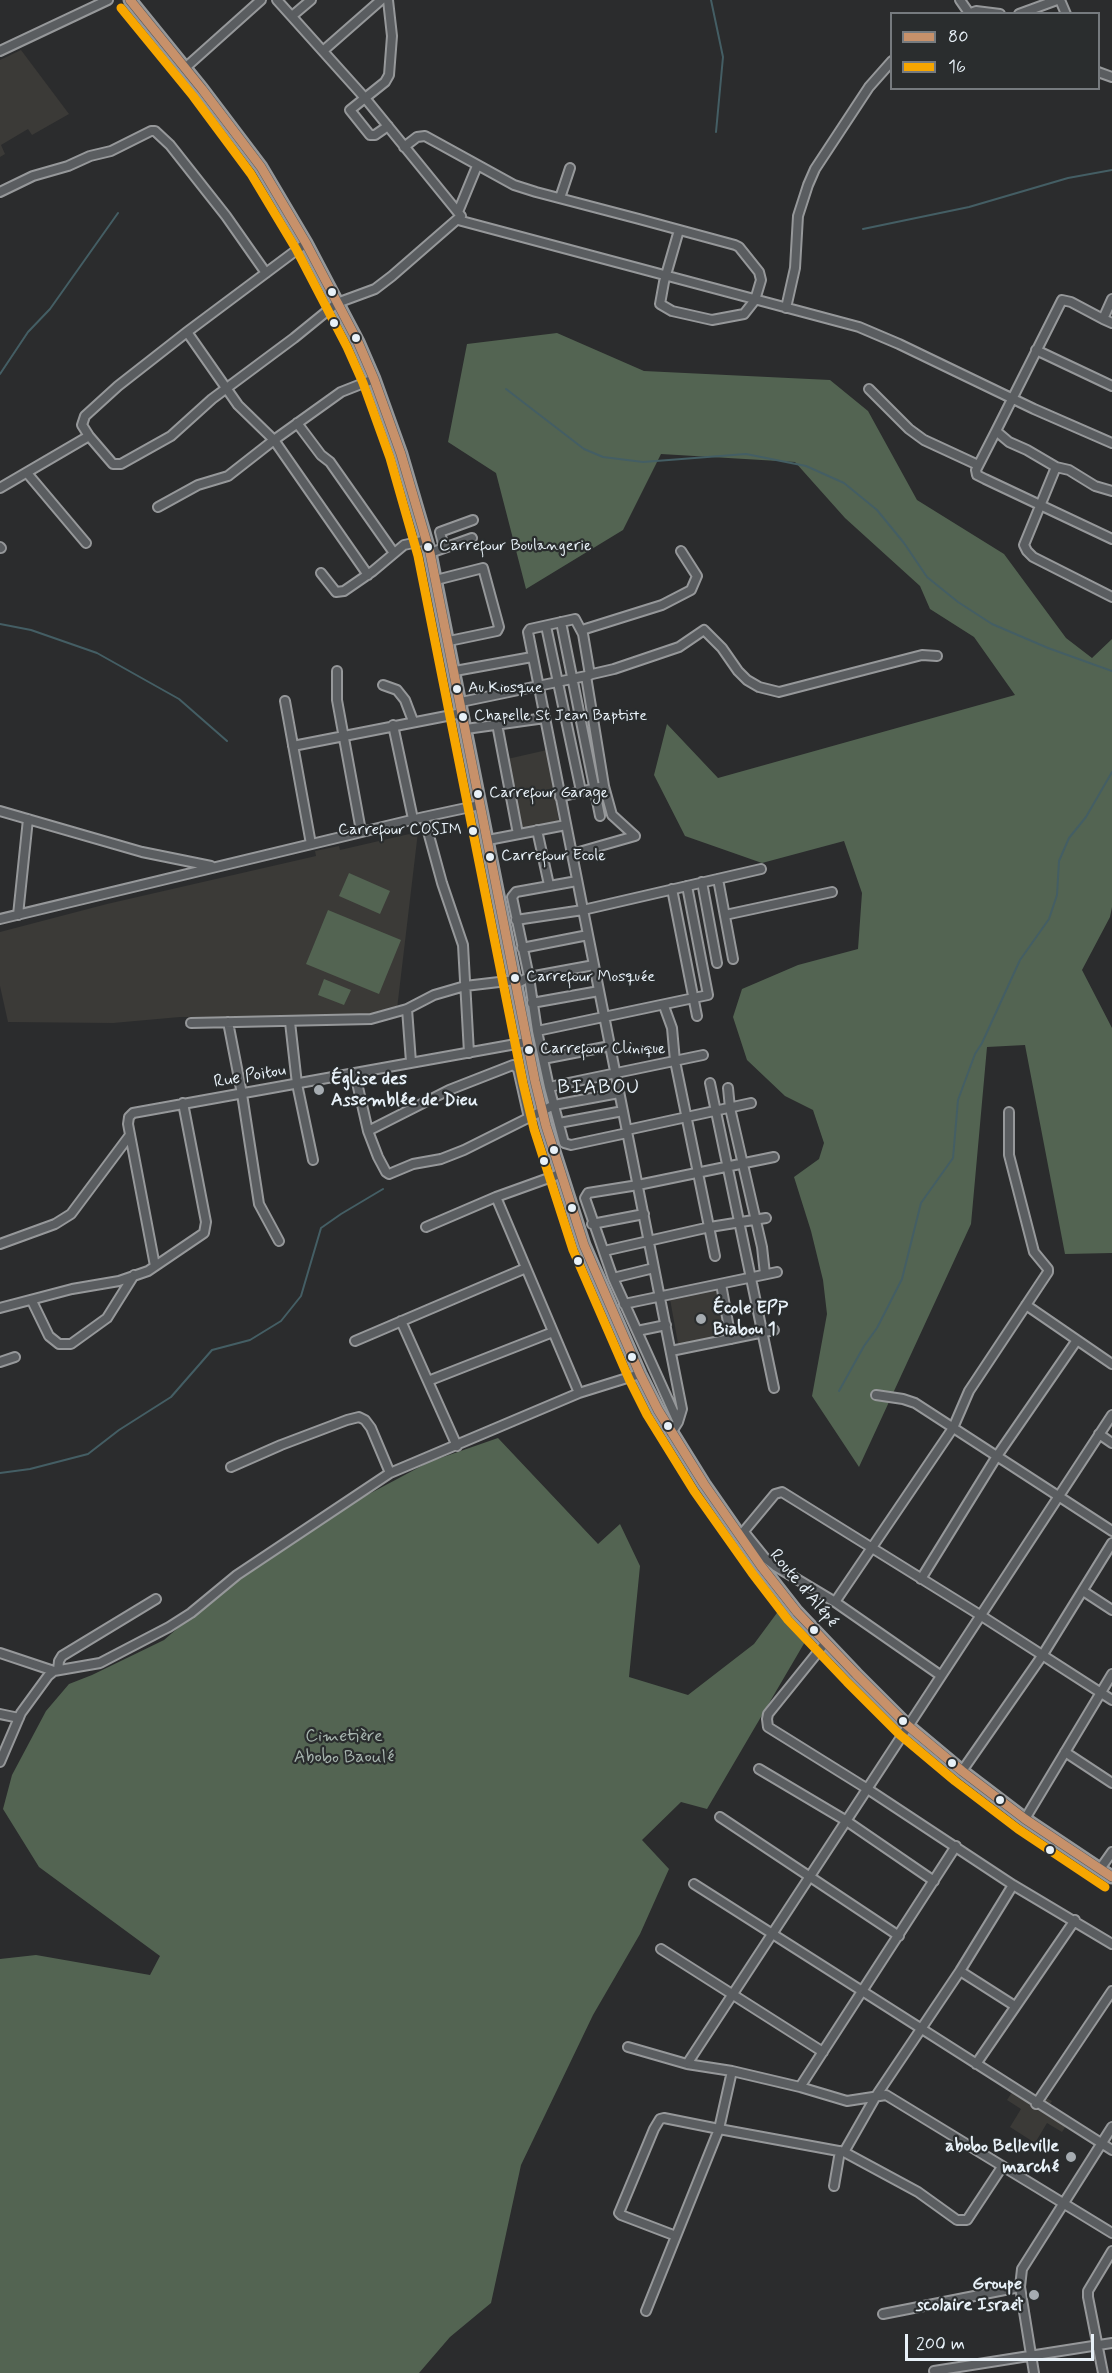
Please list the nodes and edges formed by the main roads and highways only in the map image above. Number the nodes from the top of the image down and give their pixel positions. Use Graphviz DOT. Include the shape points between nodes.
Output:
graph roads {
  1 [pos="130,0"];
  2 [pos="1112,1877"];
  1 -- 2 [label="main road, Route d'Alépé" via="261,167 306,243 374,380 430,553 542,1112 584,1245 640,1374 671,1433 797,1612 907,1725 1025,1819"];
}
